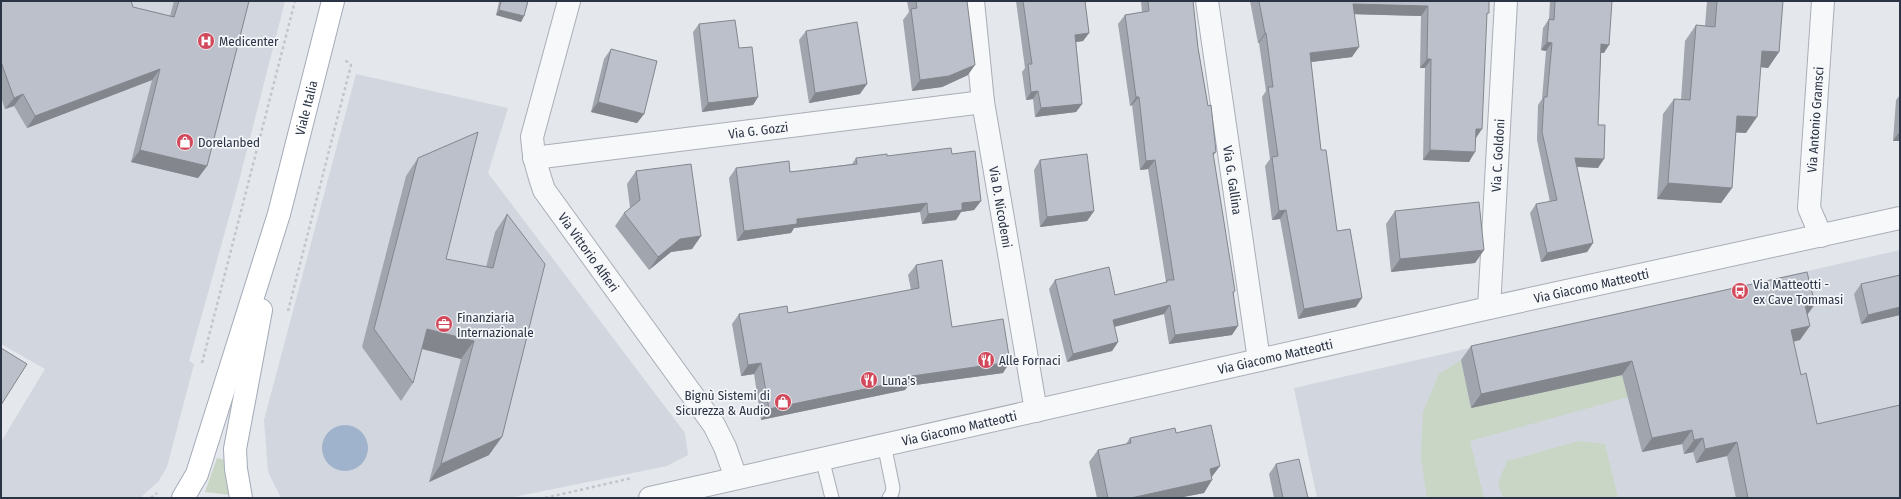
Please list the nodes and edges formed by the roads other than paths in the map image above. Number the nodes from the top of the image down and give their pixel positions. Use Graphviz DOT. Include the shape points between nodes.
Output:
graph roads {
  1 [pos="334,1"];
  2 [pos="569,1"];
  3 [pos="973,1"];
  4 [pos="1207,1"];
  5 [pos="1506,1"];
  6 [pos="1823,1"];
  7 [pos="983,102"];
  8 [pos="534,158"];
  9 [pos="279,214"];
  10 [pos="1900,218"];
  11 [pos="1821,236"];
  12 [pos="1489,308"];
  13 [pos="1259,360"];
  14 [pos="1036,411"];
  15 [pos="884,444"];
  16 [pos="822,458"];
  17 [pos="736,478"];
  18 [pos="183,498"];
  19 [pos="241,498"];
  20 [pos="650,498"];
  21 [pos="832,498"];
  22 [pos="889,498"];
  1 -- 9 [label="main road, Viale Italia"];
  2 -- 8 [label="street, Via Vittorio Alfieri" via="532,137"];
  3 -- 7 [label="street, Via D. Nicodemi"];
  4 -- 13 [label="street, Via G. Gallina"];
  5 -- 12 [label="street, Via C. Goldoni"];
  6 -- 11 [label="street, Via Antonio Gramsci" via="1809,208"];
  7 -- 8 [label="street, Via G. Gozzi"];
  7 -- 14 [label="street, Via D. Nicodemi"];
  8 -- 17 [label="street, Via Vittorio Alfieri" via="544,190 714,425"];
  9 -- 18 [label="main road" via="197,474"];
  9 -- 19 [label="main road" via="235,449"];
  10 -- 11 [label="street, Via Giacomo Matteotti"];
  11 -- 12 [label="street, Via Giacomo Matteotti"];
  12 -- 13 [label="street, Via Giacomo Matteotti"];
  13 -- 14 [label="street, Via Giacomo Matteotti"];
  14 -- 15 [label="street, Via Giacomo Matteotti"];
  15 -- 16 [label="street, Via Giacomo Matteotti"];
  15 -- 22 [label="lane" via="893,488"];
  16 -- 17 [label="street, Via Giacomo Matteotti"];
  16 -- 21 [label="lane"];
  17 -- 20 [label="street, Via Giacomo Matteotti"];
}
